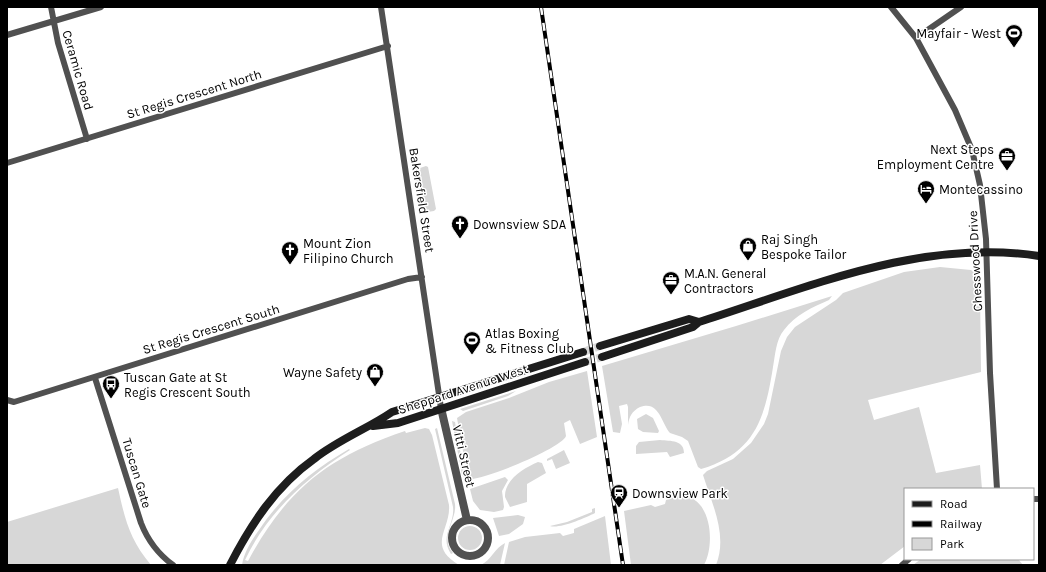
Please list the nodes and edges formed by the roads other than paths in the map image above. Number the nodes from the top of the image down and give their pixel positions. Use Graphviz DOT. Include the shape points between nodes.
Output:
graph roads {
  1 [pos="51,7"];
  2 [pos="101,7"];
  3 [pos="381,7"];
  4 [pos="891,7"];
  5 [pos="961,7"];
  6 [pos="53,22"];
  7 [pos="7,36"];
  8 [pos="916,38"];
  9 [pos="388,46"];
  10 [pos="87,139"];
  11 [pos="7,163"];
  12 [pos="987,252"];
  13 [pos="1039,256"];
  14 [pos="422,277"];
  15 [pos="700,322"];
  16 [pos="600,346"];
  17 [pos="583,352"];
  18 [pos="602,357"];
  19 [pos="585,362"];
  20 [pos="95,378"];
  21 [pos="439,396"];
  22 [pos="7,400"];
  23 [pos="441,408"];
  24 [pos="370,427"];
  25 [pos="997,488"];
  26 [pos="467,520"];
  27 [pos="173,565"];
  28 [pos="230,565"];
  1 -- 6 [label="street, Ceramic Road"];
  2 -- 6 [label="street"];
  3 -- 9 [label="street, Bakersfield Street"];
  4 -- 8 [label="street, Chesswood Drive"];
  5 -- 8 [label="street"];
  6 -- 7 [label="street"];
  6 -- 10 [label="street, Ceramic Road"];
  8 -- 12 [label="street, Chesswood Drive" via="955,110 972,150 980,185"];
  9 -- 10 [label="street, St Regis Crescent North"];
  9 -- 14 [label="street, Bakersfield Street"];
  10 -- 11 [label="street, St Regis Crescent North"];
  12 -- 13 [label="main road"];
  12 -- 15 [label="main road" via="953,253 857,272"];
  12 -- 25 [label="street, Chesswood Drive" via="990,373"];
  14 -- 20 [label="street, St Regis Crescent South" via="408,279 178,350"];
  14 -- 21 [label="street, Bakersfield Street"];
  15 -- 16 [label="main road" via="689,319"];
  15 -- 18 [label="main road" via="693,327"];
  17 -- 21 [label="main road, Sheppard Avenue West"];
  19 -- 23 [label="main road, Sheppard Avenue West"];
  20 -- 22 [label="street, St Regis Crescent South" via="14,402"];
  20 -- 27 [label="street, Tuscan Gate" via="146,536 158,553"];
  21 -- 23 [label="street, Vitti Street"];
  21 -- 24 [label="main road, Sheppard Avenue West" via="392,412"];
  23 -- 24 [label="main road, Sheppard Avenue West" via="398,422"];
  23 -- 26 [label="street, Vitti Street"];
  24 -- 28 [label="main road, Sheppard Avenue West" via="313,459 288,481 264,508 244,537"];
  26 -- 26 [label="street" via="456,527 452,538 453,544 461,554 473,556 484,550 487,532 479,523"];
}
